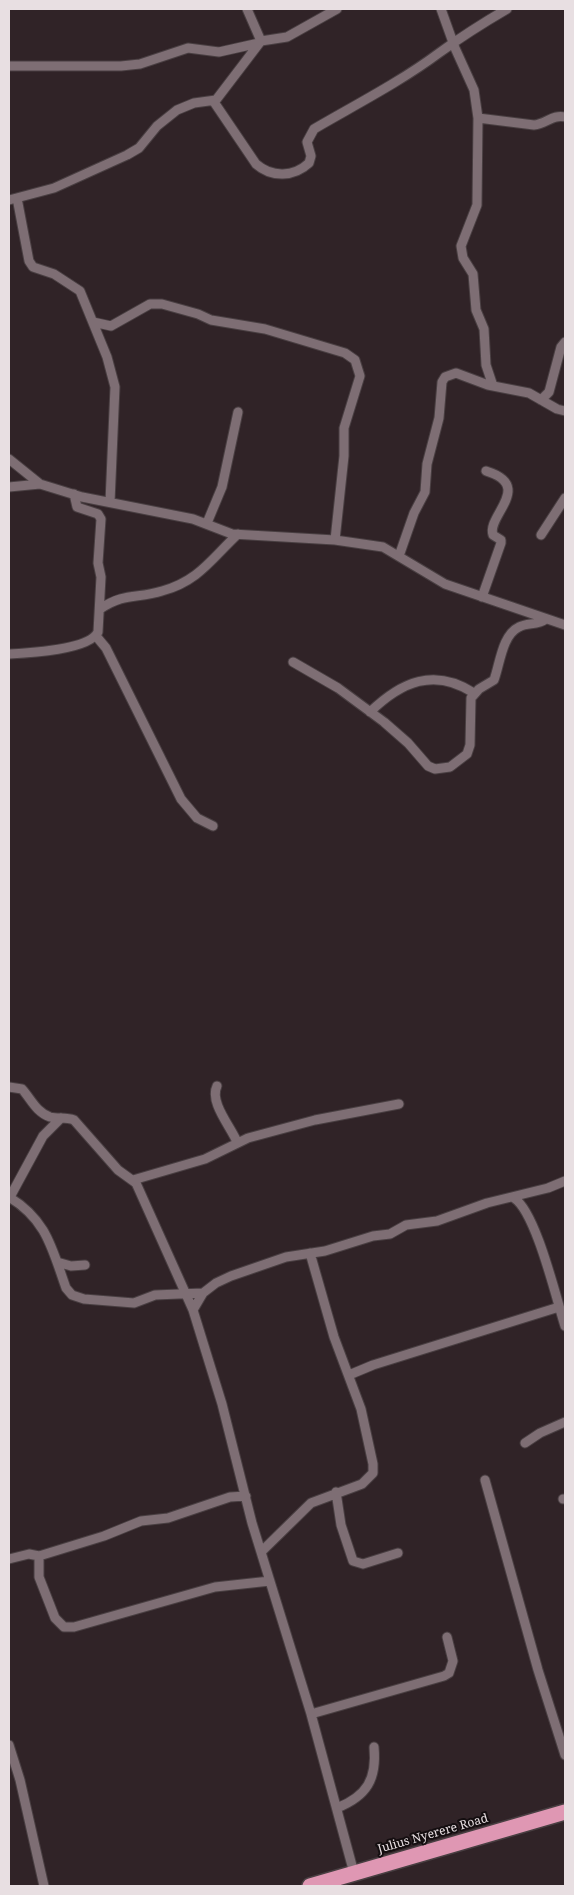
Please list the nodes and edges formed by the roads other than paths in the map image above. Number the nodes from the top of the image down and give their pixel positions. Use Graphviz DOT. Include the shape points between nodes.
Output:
graph roads {
  1 [pos="247,9"];
  2 [pos="337,9"];
  3 [pos="442,9"];
  4 [pos="507,9"];
  5 [pos="453,41"];
  6 [pos="260,42"];
  7 [pos="9,66"];
  8 [pos="214,102"];
  9 [pos="565,117"];
  10 [pos="478,118"];
  11 [pos="13,199"];
  12 [pos="93,322"];
  13 [pos="565,342"];
  14 [pos="493,386"];
  15 [pos="541,400"];
  16 [pos="565,411"];
  17 [pos="238,412"];
  18 [pos="9,460"];
  19 [pos="486,471"];
  20 [pos="40,484"];
  21 [pos="9,486"];
  22 [pos="74,494"];
  23 [pos="565,498"];
  24 [pos="110,502"];
  25 [pos="207,522"];
  26 [pos="238,534"];
  27 [pos="541,535"];
  28 [pos="335,540"];
  29 [pos="400,556"];
  30 [pos="482,598"];
  31 [pos="100,608"];
  32 [pos="546,619"];
  33 [pos="565,625"];
  34 [pos="96,636"];
  35 [pos="9,654"];
  36 [pos="293,662"];
  37 [pos="474,693"];
  38 [pos="370,712"];
  39 [pos="213,826"];
  40 [pos="217,1086"];
  41 [pos="9,1087"];
  42 [pos="399,1104"];
  43 [pos="61,1118"];
  44 [pos="237,1142"];
  45 [pos="133,1180"];
  46 [pos="565,1181"];
  47 [pos="9,1197"];
  48 [pos="514,1198"];
  49 [pos="310,1253"];
  50 [pos="57,1262"];
  51 [pos="85,1264"];
  52 [pos="203,1293"];
  53 [pos="185,1294"];
  54 [pos="559,1307"];
  55 [pos="193,1310"];
  56 [pos="565,1326"];
  57 [pos="349,1375"];
  58 [pos="565,1422"];
  59 [pos="525,1443"];
  60 [pos="485,1480"];
  61 [pos="336,1492"];
  62 [pos="246,1496"];
  63 [pos="262,1551"];
  64 [pos="398,1553"];
  65 [pos="39,1556"];
  66 [pos="9,1559"];
  67 [pos="270,1581"];
  68 [pos="447,1637"];
  69 [pos="311,1714"];
  70 [pos="9,1745"];
  71 [pos="374,1747"];
  72 [pos="565,1755"];
  73 [pos="336,1808"];
  74 [pos="565,1812"];
  75 [pos="354,1873"];
  76 [pos="44,1886"];
  77 [pos="314,1886"];
  1 -- 6 [label="street"];
  2 -- 6 [label="street" via="287,37"];
  3 -- 5 [label="street"];
  4 -- 5 [label="street"];
  5 -- 8 [label="street" via="440,53 314,129 307,142 310,163 297,172 277,174 262,170"];
  5 -- 10 [label="street" via="474,90"];
  6 -- 7 [label="street" via="219,52 188,48 140,64 121,66"];
  6 -- 8 [label="street"];
  8 -- 11 [label="street" via="201,101 177,110 127,155 54,188"];
  9 -- 10 [label="street" via="558,116 540,125"];
  10 -- 14 [label="street" via="477,205 461,251 473,274 476,310 483,327 486,365"];
  11 -- 12 [label="street" via="29,262 33,267 75,286 86,302"];
  12 -- 24 [label="street" via="115,388"];
  12 -- 28 [label="street" via="111,326 150,304 162,304 211,320 265,329 345,353 355,360 360,376 345,420"];
  13 -- 15 [label="street" via="560,349 549,392"];
  14 -- 15 [label="street" via="529,393"];
  14 -- 29 [label="street" via="456,373 443,379 442,402 430,447 425,492 414,513"];
  15 -- 16 [label="street"];
  17 -- 25 [label="street" via="222,487"];
  18 -- 20 [label="street"];
  19 -- 30 [label="street" via="500,477 508,495 492,528 493,535 501,540"];
  20 -- 21 [label="street"];
  20 -- 22 [label="street"];
  22 -- 24 [label="street"];
  22 -- 31 [label="street" via="77,507 98,514 101,519 98,563"];
  23 -- 27 [label="street"];
  24 -- 25 [label="street"];
  25 -- 26 [label="street"];
  26 -- 28 [label="street"];
  26 -- 31 [label="street" via="194,578 162,592 114,599"];
  28 -- 29 [label="street" via="373,544"];
  29 -- 30 [label="street" via="433,578"];
  30 -- 32 [label="street"];
  31 -- 34 [label="street"];
  32 -- 33 [label="street"];
  32 -- 37 [label="street" via="538,624 522,625 513,631 501,654 494,680"];
  34 -- 35 [label="street" via="50,652"];
  34 -- 39 [label="street" via="106,648 181,799 197,818"];
  36 -- 38 [label="street" via="338,688"];
  37 -- 38 [label="street" via="457,683 423,679 384,699"];
  37 -- 38 [label="street" via="467,754 442,769 428,766 399,734"];
  40 -- 44 [label="street" via="218,1105"];
  41 -- 43 [label="street" via="22,1089 42,1113"];
  42 -- 44 [label="street" via="315,1120"];
  43 -- 45 [label="street" via="74,1120 118,1170"];
  43 -- 47 [label="street" via="43,1136"];
  44 -- 45 [label="street" via="206,1159"];
  45 -- 53 [label="street"];
  46 -- 48 [label="street"];
  47 -- 50 [label="street" via="28,1210 41,1225"];
  48 -- 49 [label="street"];
  48 -- 54 [label="street" via="524,1206 536,1235"];
  49 -- 52 [label="street" via="286,1257 231,1276"];
  49 -- 57 [label="street" via="330,1326"];
  50 -- 51 [label="street" via="76,1266"];
  50 -- 53 [label="street" via="68,1292 84,1299 134,1303 156,1294"];
  52 -- 53 [label="street"];
  52 -- 55 [label="street"];
  53 -- 55 [label="street"];
  54 -- 56 [label="street"];
  54 -- 57 [label="street" via="373,1364"];
  55 -- 62 [label="street"];
  57 -- 61 [label="street" via="362,1416 373,1473 362,1484"];
  58 -- 59 [label="street"];
  60 -- 72 [label="street"];
  61 -- 63 [label="street" via="311,1503"];
  61 -- 64 [label="street" via="341,1525 353,1561 363,1564"];
  62 -- 63 [label="street"];
  62 -- 65 [label="street" via="230,1497 168,1518 141,1521"];
  63 -- 67 [label="street"];
  65 -- 66 [label="street" via="28,1554"];
  65 -- 67 [label="street" via="39,1577 55,1618 67,1628 215,1587"];
  67 -- 69 [label="street"];
  68 -- 69 [label="street" via="453,1660 449,1673 444,1676"];
  69 -- 73 [label="street"];
  70 -- 76 [label="street"];
  71 -- 73 [label="street" via="375,1767 371,1780 358,1797"];
  73 -- 75 [label="street"];
  74 -- 75 [label="highway, Julius Nyerere Road"];
  75 -- 77 [label="highway, Julius Nyerere Road"];
}
